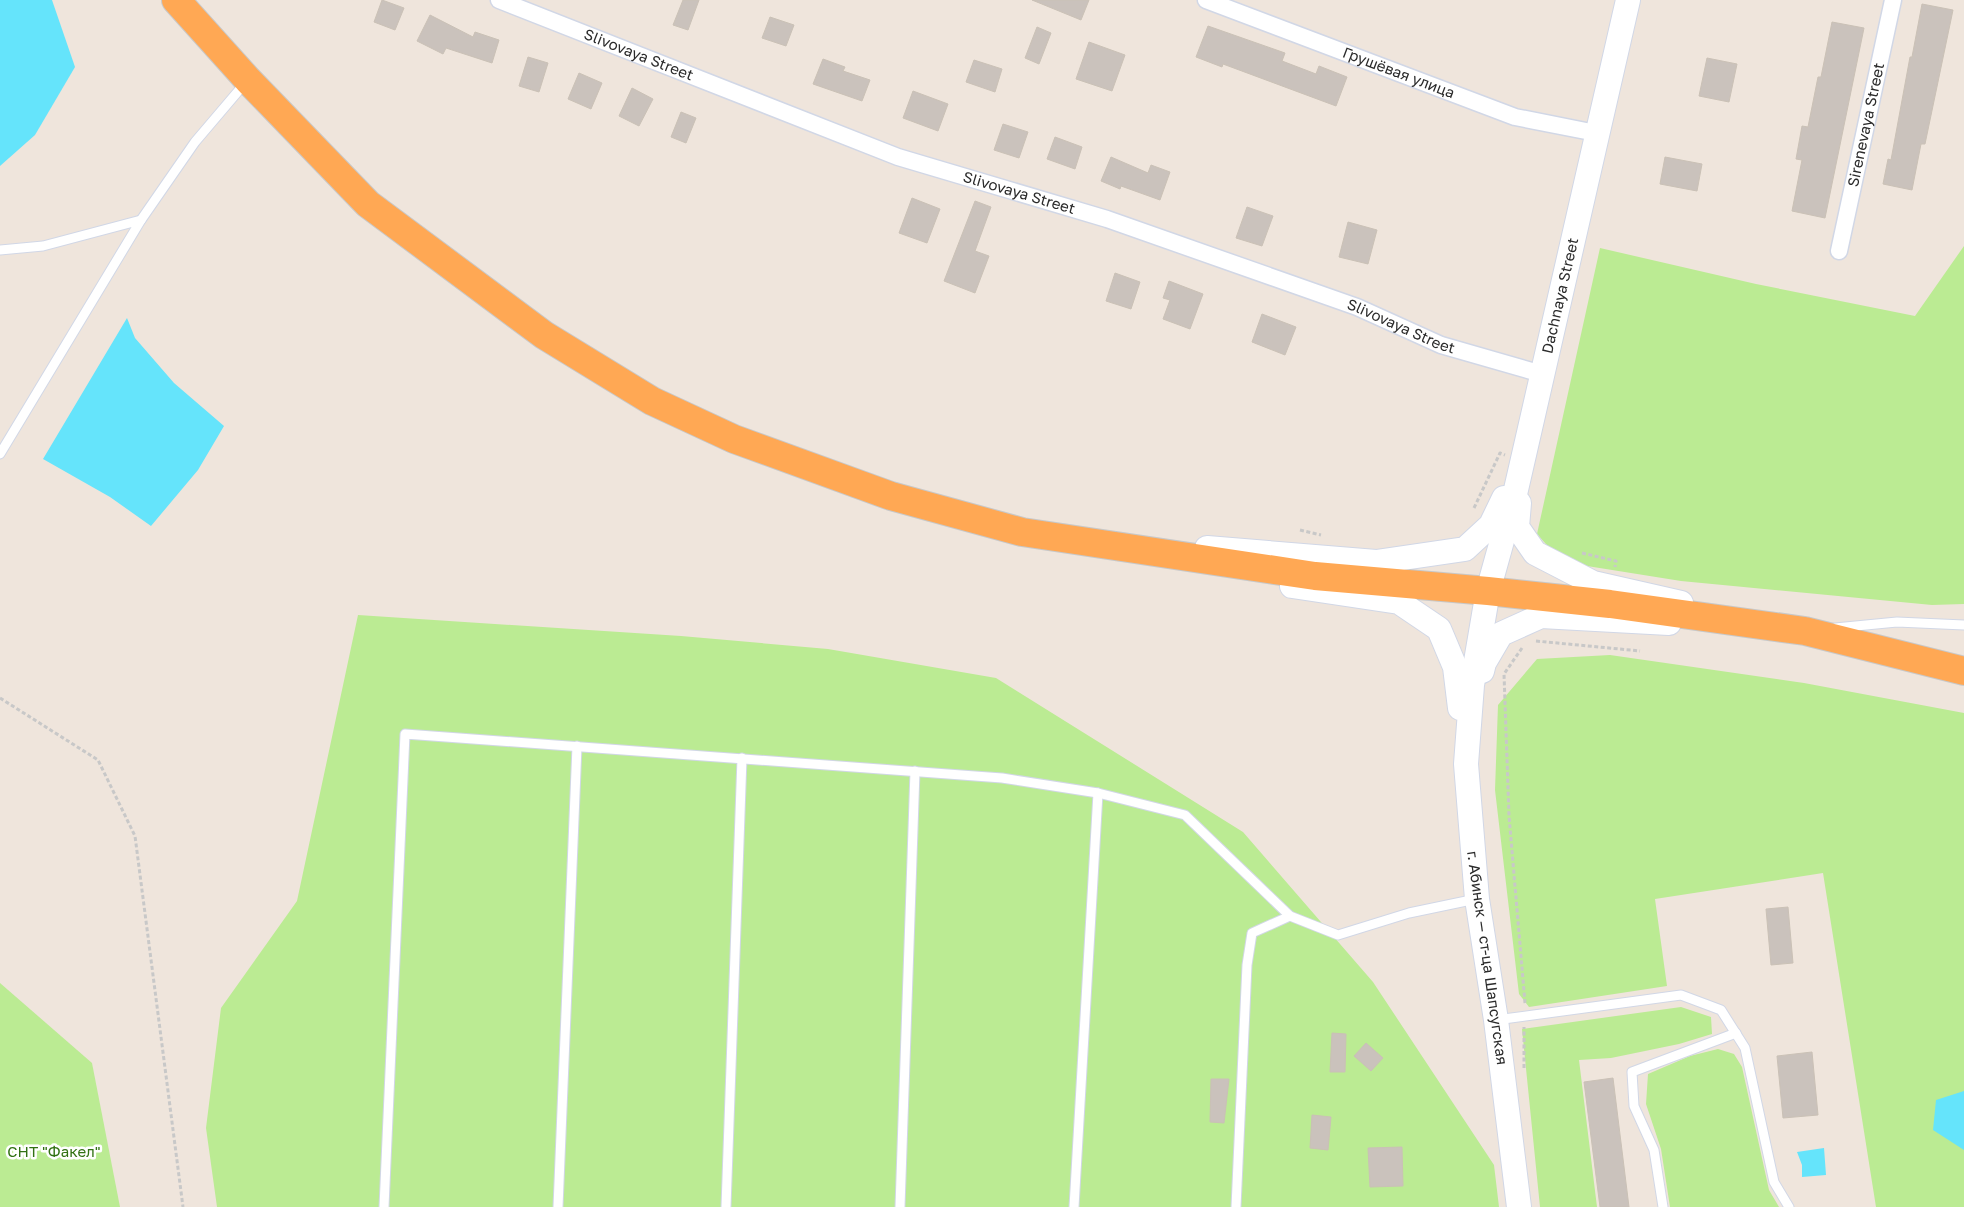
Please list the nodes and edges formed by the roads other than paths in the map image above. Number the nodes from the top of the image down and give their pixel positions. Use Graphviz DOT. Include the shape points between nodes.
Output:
graph roads {
  1 [pos="176,0"];
  2 [pos="500,0"];
  3 [pos="1206,0"];
  4 [pos="1628,0"];
  5 [pos="1893,0"];
  6 [pos="248,80"];
  7 [pos="1596,133"];
  8 [pos="140,220"];
  9 [pos="0,250"];
  10 [pos="1839,251"];
  11 [pos="1542,374"];
  12 [pos="0,454"];
  13 [pos="1522,461"];
  14 [pos="1022,532"];
  15 [pos="1488,591"];
  16 [pos="1964,625"];
  17 [pos="1805,631"];
  18 [pos="1964,670"];
  19 [pos="576,746"];
  20 [pos="742,758"];
  21 [pos="1466,764"];
  22 [pos="915,772"];
  23 [pos="1098,793"];
  24 [pos="1477,899"];
  25 [pos="1290,916"];
  26 [pos="1496,1020"];
  27 [pos="1736,1033"];
  28 [pos="384,1207"];
  29 [pos="558,1207"];
  30 [pos="726,1207"];
  31 [pos="900,1207"];
  32 [pos="1074,1207"];
  33 [pos="1236,1207"];
  34 [pos="1519,1207"];
  35 [pos="1664,1207"];
  36 [pos="1790,1207"];
  1 -- 6 [label="highway"];
  2 -- 11 [label="street, Slivovaya Street" via="898,157 1107,219 1357,308 1440,345"];
  3 -- 7 [label="street, Грушёвая улица" via="1515,117"];
  4 -- 7 [label="main road, Dachnaya Street"];
  5 -- 10 [label="street, Sirenevaya Street"];
  6 -- 8 [label="lane" via="195,142"];
  6 -- 14 [label="highway" via="368,204 544,335 652,401 734,440 891,496"];
  7 -- 11 [label="main road, Dachnaya Street"];
  8 -- 9 [label="lane" via="43,246"];
  8 -- 12 [label="lane"];
  11 -- 13 [label="main road, Dachnaya Street"];
  13 -- 14 [label="main road" via="1491,525 1464,549 1376,562"];
  13 -- 15 [label="main road, Dachnaya Street"];
  13 -- 17 [label="main road" via="1517,527 1535,552 1593,582"];
  14 -- 15 [label="highway" via="1315,576"];
  14 -- 21 [label="main road" via="1238,578 1399,602 1439,629 1455,666"];
  15 -- 17 [label="highway"];
  15 -- 21 [label="main road, г. Абинск — ст-ца Шапсугская" via="1472,685"];
  16 -- 17 [label="lane" via="1897,622"];
  17 -- 18 [label="highway"];
  17 -- 21 [label="main road" via="1541,616 1501,634 1484,663"];
  19 -- 20 [label="lane"];
  19 -- 28 [label="lane" via="405,734"];
  19 -- 29 [label="lane"];
  20 -- 22 [label="lane"];
  20 -- 30 [label="lane"];
  21 -- 24 [label="main road, г. Абинск — ст-ца Шапсугская"];
  22 -- 23 [label="lane" via="1002,778"];
  22 -- 31 [label="lane"];
  23 -- 25 [label="lane" via="1186,814"];
  23 -- 32 [label="lane"];
  24 -- 25 [label="lane" via="1409,913 1338,936"];
  24 -- 26 [label="main road, г. Абинск — ст-ца Шапсугская"];
  25 -- 33 [label="lane" via="1252,933 1247,965"];
  26 -- 27 [label="lane" via="1681,995 1721,1010"];
  26 -- 34 [label="main road, г. Абинск — ст-ца Шапсугская"];
  27 -- 35 [label="lane" via="1632,1072 1634,1106 1654,1150"];
  27 -- 36 [label="lane" via="1745,1048 1774,1182"];
}
